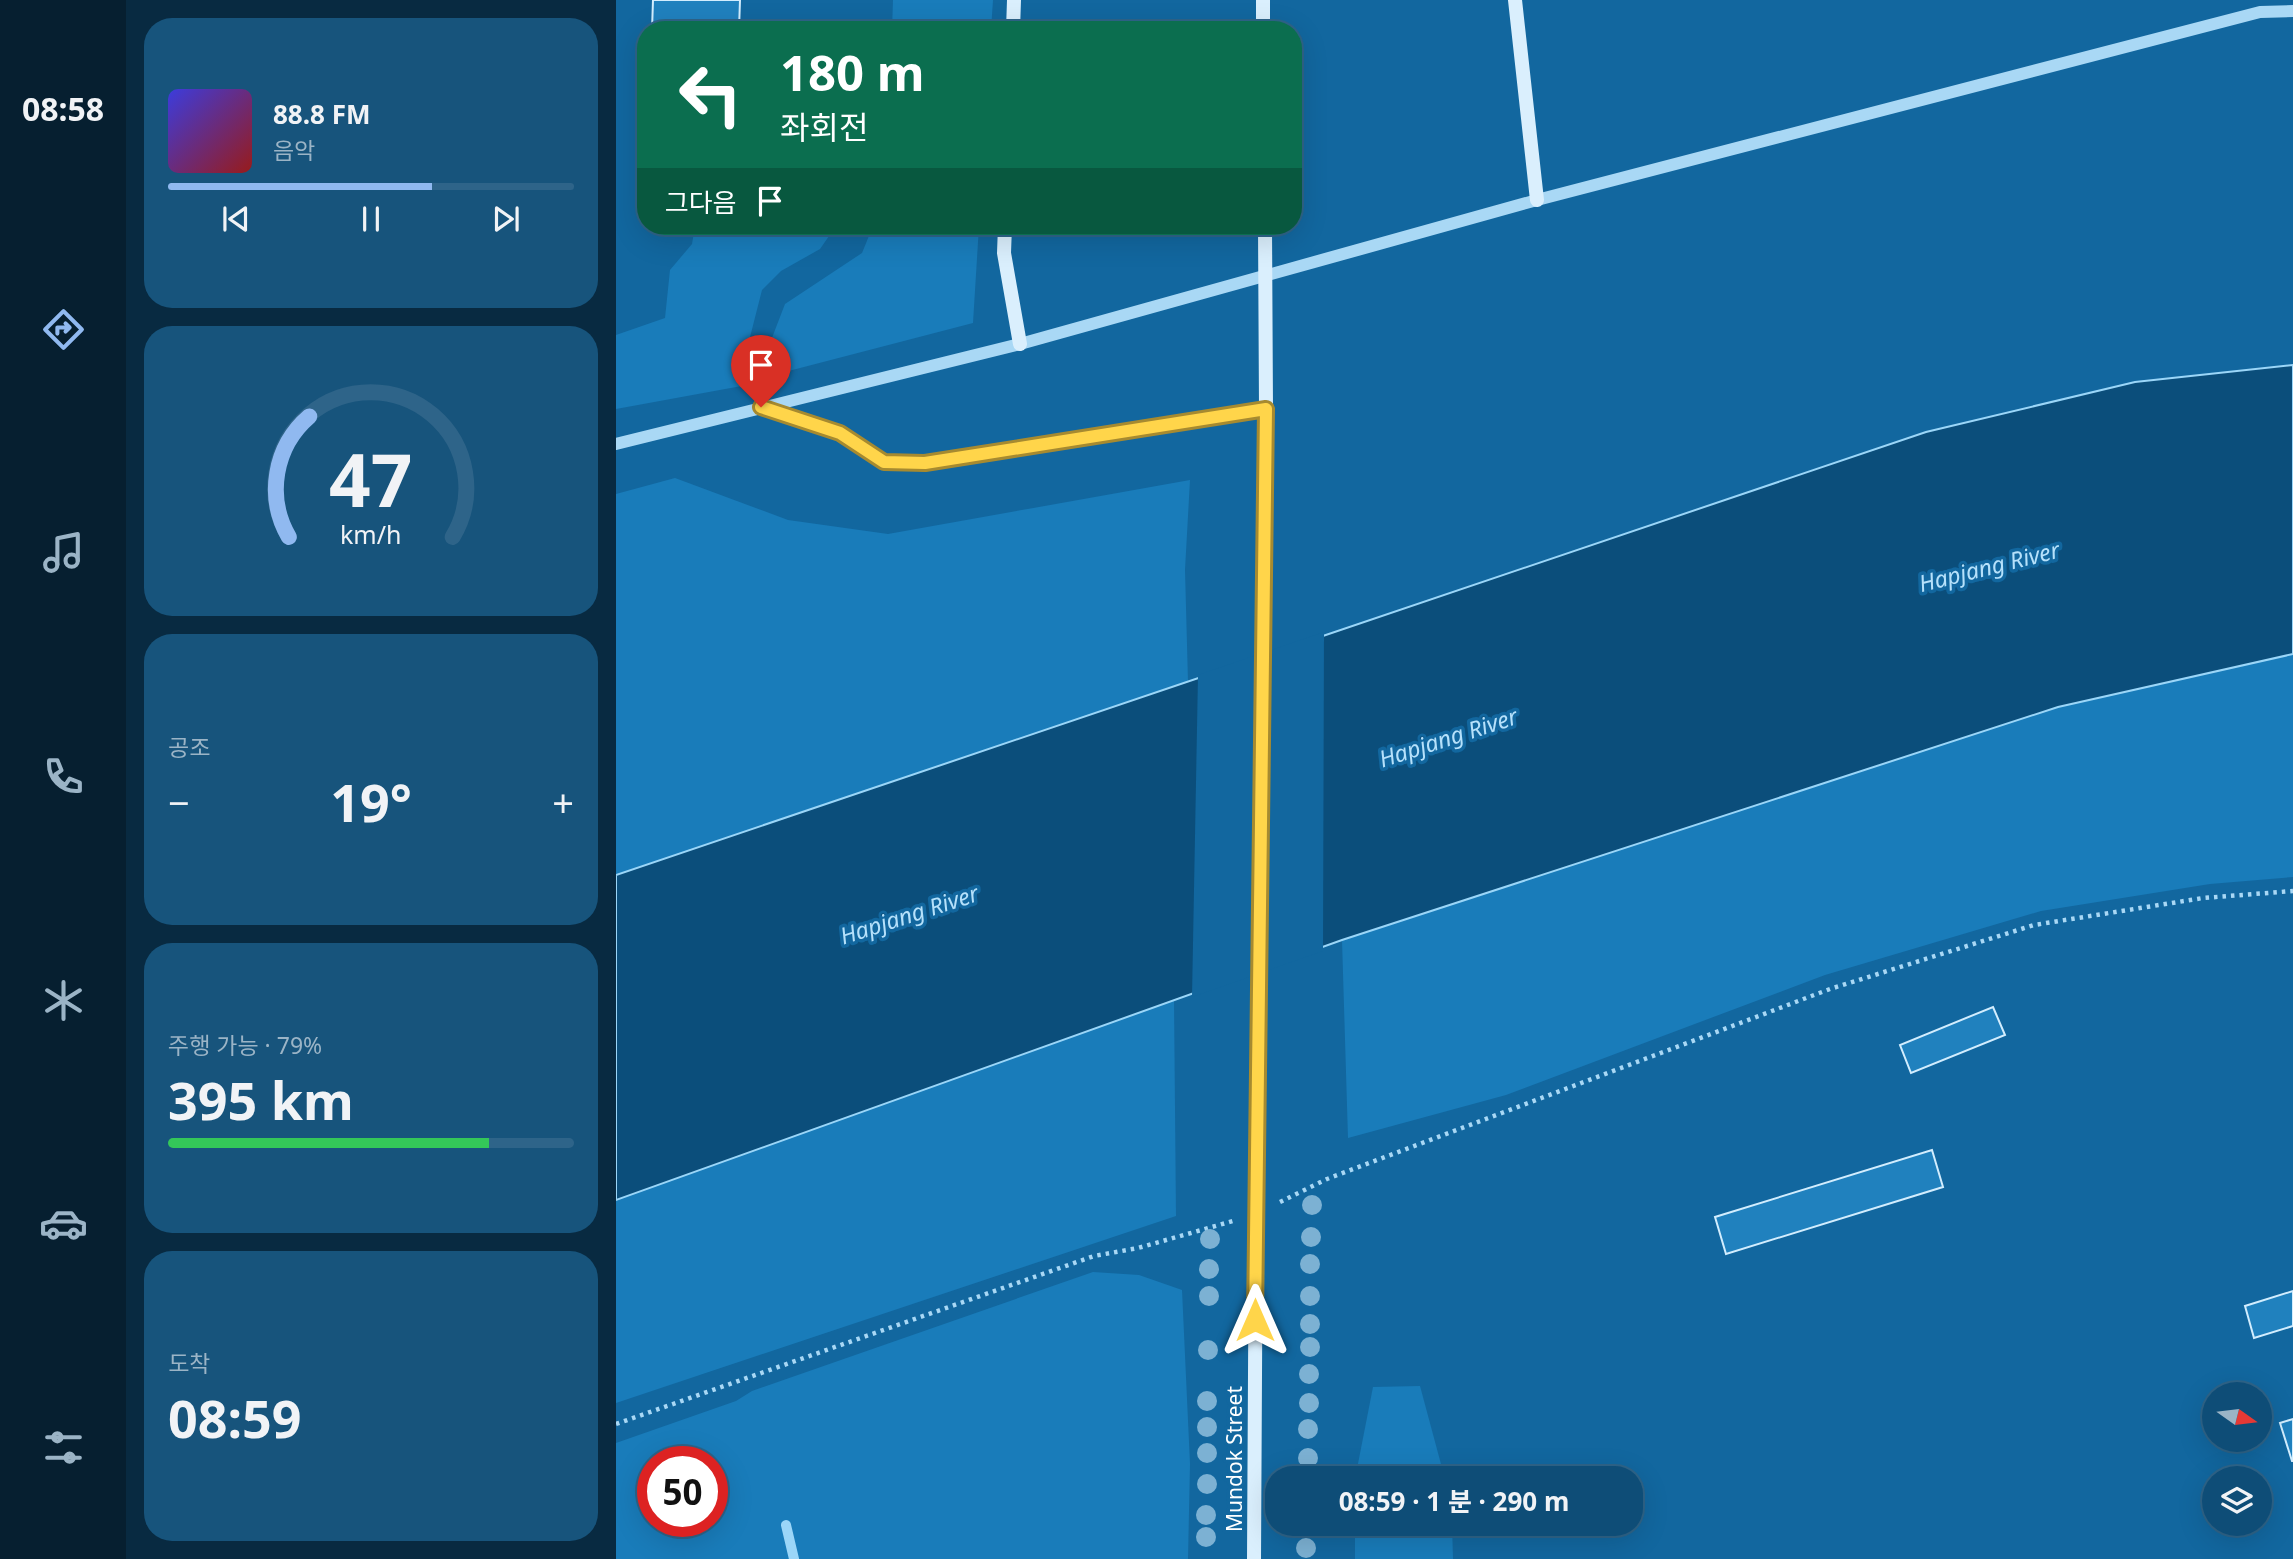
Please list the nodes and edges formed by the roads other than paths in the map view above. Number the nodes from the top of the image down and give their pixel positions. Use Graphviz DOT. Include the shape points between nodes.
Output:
graph roads {
  1 [pos="1014,0"];
  2 [pos="1263,0"];
  3 [pos="1515,0"];
  4 [pos="2293,11"];
  5 [pos="1013,21"];
  6 [pos="1263,21"];
  7 [pos="1537,200"];
  8 [pos="1005,235"];
  9 [pos="1265,235"];
  10 [pos="1020,344"];
  11 [pos="761,407"];
  12 [pos="1266,409"];
  13 [pos="616,444"];
  14 [pos="1254,1559"];
  1 -- 5 [label="main road"];
  2 -- 6 [label="main road"];
  3 -- 7 [label="main road"];
  4 -- 7 [label="street" via="2260,12"];
  7 -- 10 [label="street"];
  8 -- 10 [label="main road"];
  9 -- 12 [label="main road, Mundok Street, bridge"];
  10 -- 11 [label="street"];
  11 -- 12 [label="main road" via="840,433 884,462 925,463"];
  11 -- 13 [label="street"];
  12 -- 14 [label="main road, Mundok Street, bridge"];
}
